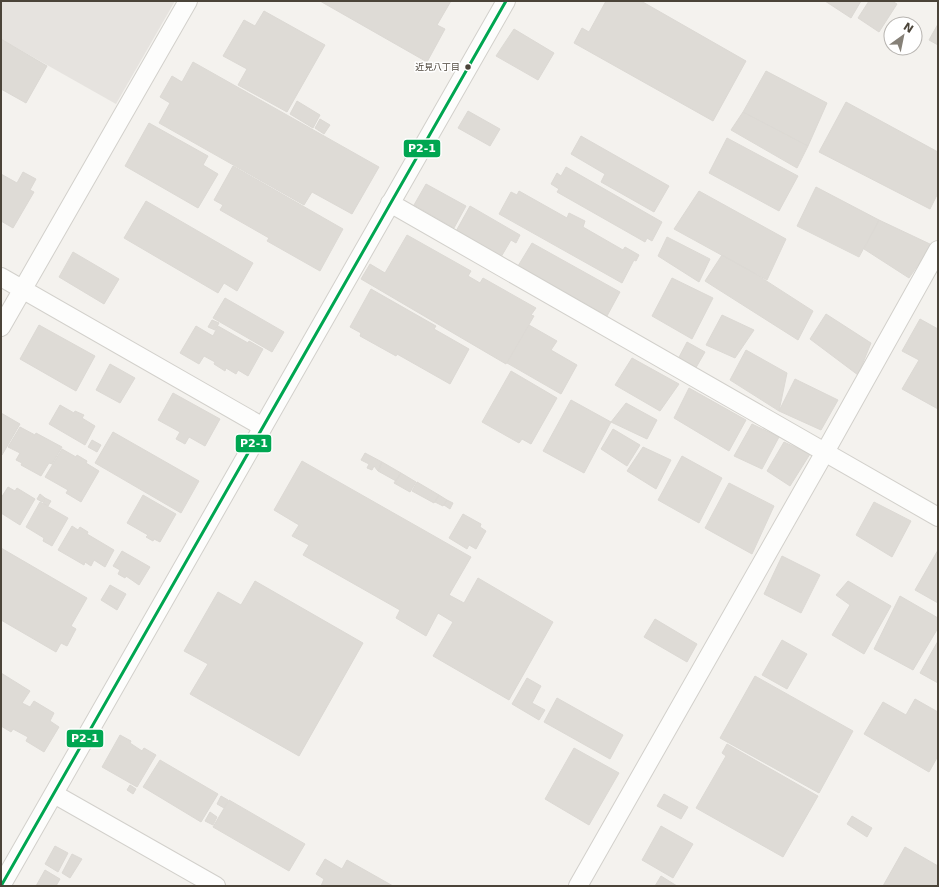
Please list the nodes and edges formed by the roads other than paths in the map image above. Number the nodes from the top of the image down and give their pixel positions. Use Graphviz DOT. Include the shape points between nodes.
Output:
graph roads {
  1 [pos="188,1"];
  2 [pos="506,1"];
  3 [pos="390,203"];
  4 [pos="938,250"];
  5 [pos="1,277"];
  6 [pos="22,289"];
  7 [pos="1,326"];
  8 [pos="263,427"];
  9 [pos="825,452"];
  10 [pos="938,517"];
  11 [pos="54,794"];
  12 [pos="1,886"];
  13 [pos="216,886"];
  14 [pos="578,886"];
  1 -- 6 [label="street"];
  2 -- 3 [label="street"];
  3 -- 8 [label="street"];
  3 -- 9 [label="street"];
  4 -- 9 [label="street"];
  5 -- 6 [label="street"];
  6 -- 7 [label="street"];
  6 -- 8 [label="street"];
  8 -- 11 [label="street"];
  9 -- 10 [label="street"];
  9 -- 14 [label="street"];
  11 -- 12 [label="street"];
  11 -- 13 [label="street"];
}
